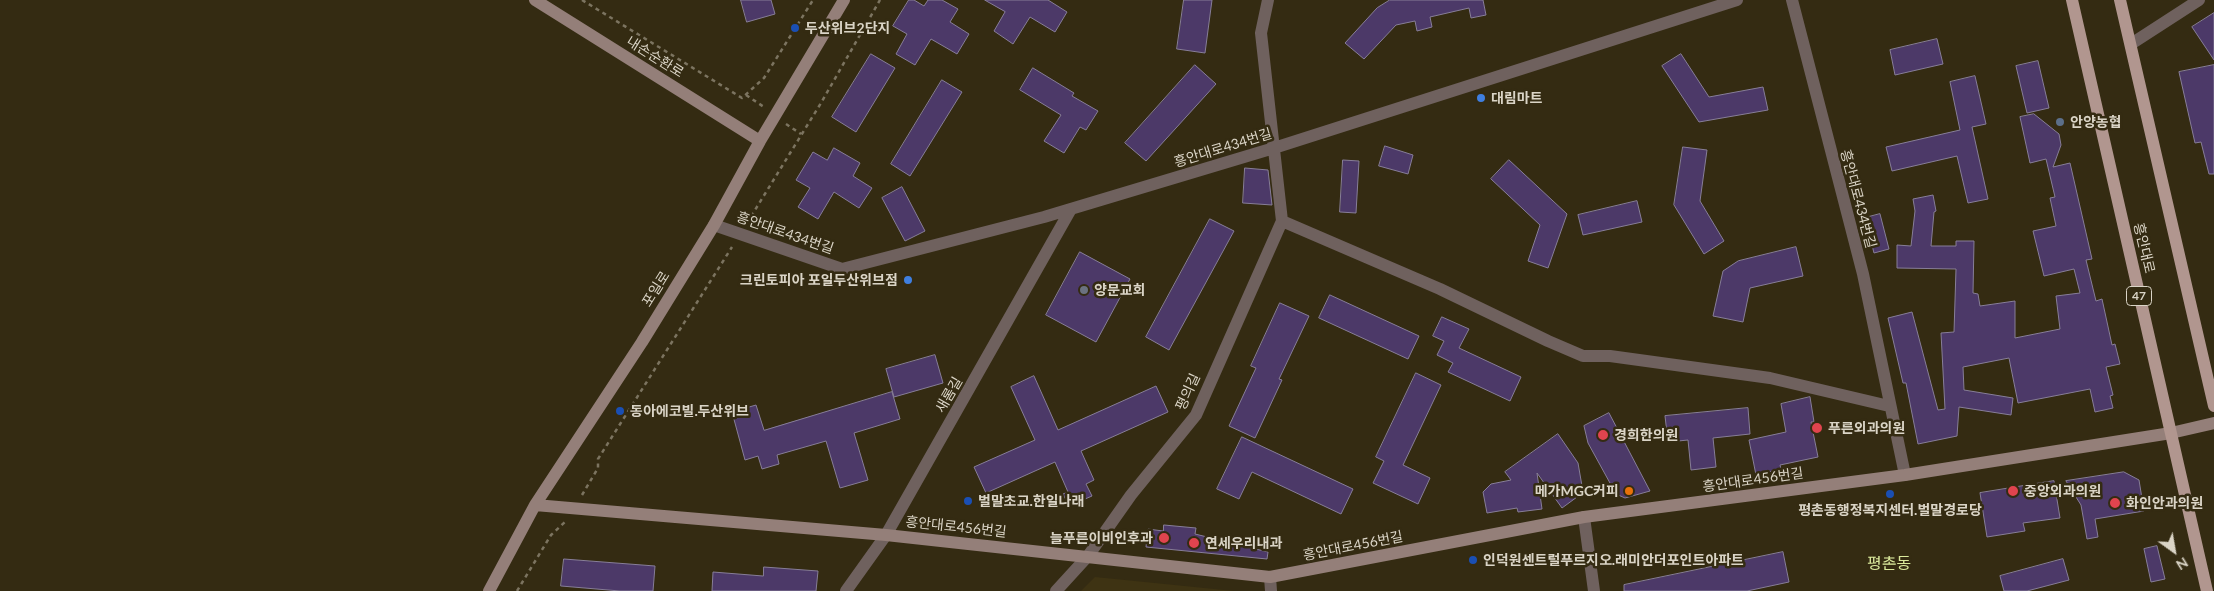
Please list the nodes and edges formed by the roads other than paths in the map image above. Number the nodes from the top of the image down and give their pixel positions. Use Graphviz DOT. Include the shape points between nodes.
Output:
graph roads {
  1 [pos="535,0"];
  2 [pos="844,0"];
  3 [pos="1268,0"];
  4 [pos="1737,0"];
  5 [pos="1792,0"];
  6 [pos="2072,0"];
  7 [pos="2120,0"];
  8 [pos="2199,0"];
  9 [pos="2131,44"];
  10 [pos="760,141"];
  11 [pos="1274,148"];
  12 [pos="1071,209"];
  13 [pos="1282,221"];
  14 [pos="714,225"];
  15 [pos="1889,406"];
  16 [pos="2214,406"];
  17 [pos="2214,423"];
  18 [pos="2171,434"];
  19 [pos="1905,475"];
  20 [pos="535,505"];
  21 [pos="1584,518"];
  22 [pos="886,535"];
  23 [pos="1088,556"];
  24 [pos="1270,578"];
  25 [pos="489,591"];
  26 [pos="846,591"];
  27 [pos="1056,591"];
  28 [pos="1271,591"];
  29 [pos="1594,591"];
  30 [pos="2207,591"];
  1 -- 10 [label="street, 내손순환로"];
  2 -- 10 [label="street, 포일로"];
  3 -- 11 [label="street" via="1260,33"];
  4 -- 11 [label="street, 흥안대로434번길"];
  5 -- 15 [label="street, 흥안대로434번길" via="1863,274"];
  6 -- 18 [label="main road, 흥안대로 / 47"];
  7 -- 9 [label="main road"];
  8 -- 9 [label="street"];
  9 -- 16 [label="main road"];
  10 -- 14 [label="street, 포일로"];
  11 -- 12 [label="street, 흥안대로434번길"];
  11 -- 13 [label="street"];
  12 -- 14 [label="street, 흥안대로434번길" via="842,269"];
  12 -- 22 [label="street, 새롬길"];
  13 -- 15 [label="street" via="1440,289 1583,356 1610,356 1770,378"];
  13 -- 23 [label="street, 평의길" via="1196,415"];
  14 -- 20 [label="street, 포일로"];
  15 -- 19 [label="street"];
  17 -- 18 [label="street, 흥안대로456번길"];
  18 -- 19 [label="street, 흥안대로456번길"];
  18 -- 30 [label="main road, 흥안대로 / 47"];
  19 -- 21 [label="street, 흥안대로456번길"];
  20 -- 22 [label="street, 흥안대로456번길"];
  20 -- 25 [label="street, 포일로"];
  21 -- 24 [label="street, 흥안대로456번길"];
  21 -- 29 [label="street"];
  22 -- 23 [label="street, 흥안대로456번길"];
  22 -- 26 [label="street, 새롬길"];
  23 -- 24 [label="street, 흥안대로456번길"];
  23 -- 27 [label="street, 평의길"];
  24 -- 28 [label="street"];
}
